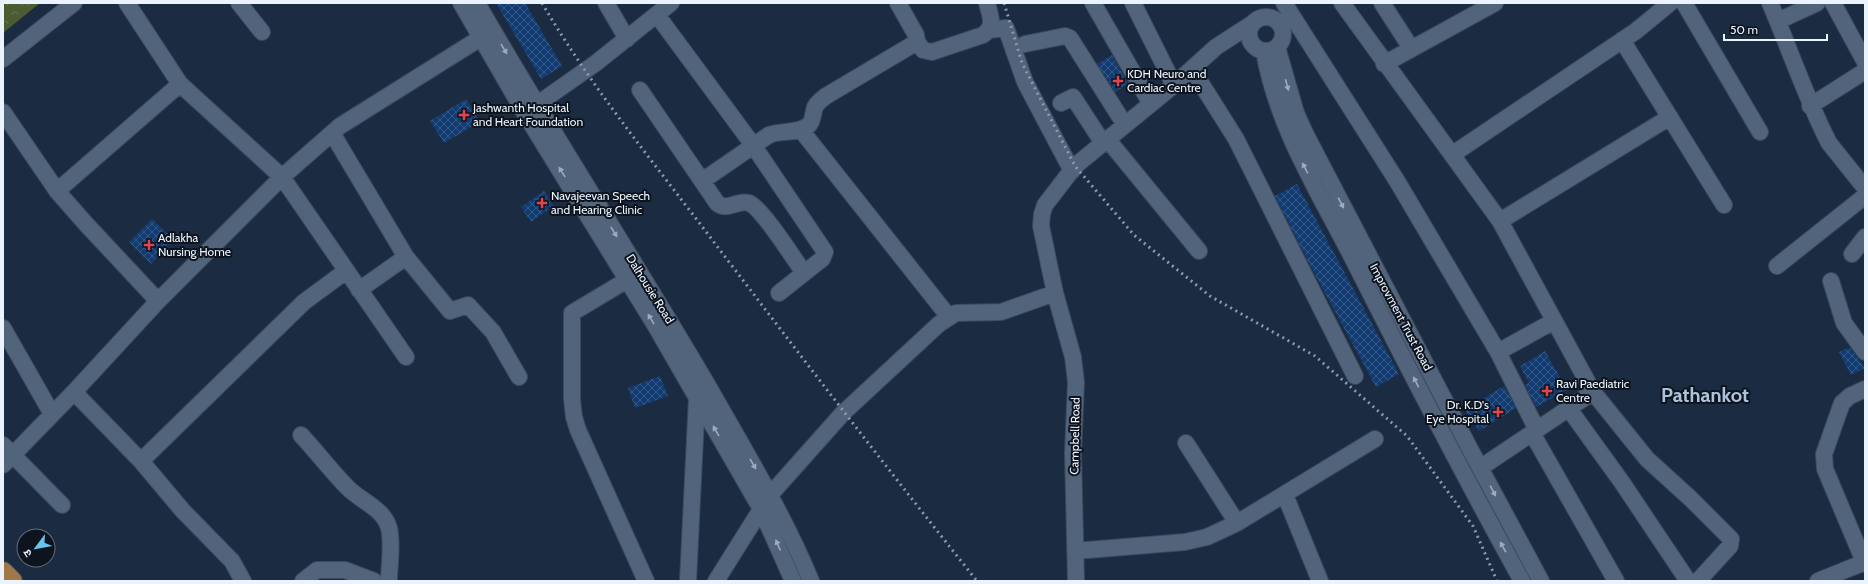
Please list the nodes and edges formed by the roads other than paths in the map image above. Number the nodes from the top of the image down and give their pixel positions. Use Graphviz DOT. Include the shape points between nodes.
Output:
graph roads {
  1 [pos="74,3"];
  2 [pos="127,3"];
  3 [pos="239,3"];
  4 [pos="461,3"];
  5 [pos="477,3"];
  6 [pos="606,3"];
  7 [pos="671,3"];
  8 [pos="898,3"];
  9 [pos="987,3"];
  10 [pos="1093,3"];
  11 [pos="1133,3"];
  12 [pos="1284,3"];
  13 [pos="1342,3"];
  14 [pos="1382,3"];
  15 [pos="1495,3"];
  16 [pos="1670,3"];
  17 [pos="1684,3"];
  18 [pos="1770,3"];
  19 [pos="1817,3"];
  20 [pos="1833,3"];
  21 [pos="657,15"];
  22 [pos="1278,21"];
  23 [pos="1778,21"];
  24 [pos="1253,23"];
  25 [pos="989,30"];
  26 [pos="262,32"];
  27 [pos="487,34"];
  28 [pos="627,38"];
  29 [pos="1622,40"];
  30 [pos="917,42"];
  31 [pos="1025,44"];
  32 [pos="1411,48"];
  33 [pos="1271,49"];
  34 [pos="3,59"];
  35 [pos="1865,62"];
  36 [pos="1384,64"];
  37 [pos="1192,69"];
  38 [pos="1865,71"];
  39 [pos="180,84"];
  40 [pos="1174,86"];
  41 [pos="640,90"];
  42 [pos="1061,103"];
  43 [pos="1151,104"];
  44 [pos="1810,106"];
  45 [pos="530,108"];
  46 [pos="3,112"];
  47 [pos="1670,117"];
  48 [pos="1126,125"];
  49 [pos="801,130"];
  50 [pos="1760,132"];
  51 [pos="332,133"];
  52 [pos="1105,141"];
  53 [pos="753,146"];
  54 [pos="1453,154"];
  55 [pos="1072,171"];
  56 [pos="282,177"];
  57 [pos="702,181"];
  58 [pos="1865,188"];
  59 [pos="57,192"];
  60 [pos="1865,196"];
  61 [pos="1724,204"];
  62 [pos="1500,221"];
  63 [pos="1865,237"];
  64 [pos="1199,250"];
  65 [pos="1359,254"];
  66 [pos="1852,254"];
  67 [pos="406,257"];
  68 [pos="1777,266"];
  69 [pos="346,271"];
  70 [pos="804,273"];
  71 [pos="627,280"];
  72 [pos="1831,281"];
  73 [pos="359,290"];
  74 [pos="779,293"];
  75 [pos="1056,293"];
  76 [pos="158,300"];
  77 [pos="948,317"];
  78 [pos="1554,321"];
  79 [pos="3,328"];
  80 [pos="1498,352"];
  81 [pos="1865,352"];
  82 [pos="406,357"];
  83 [pos="698,369"];
  84 [pos="1354,376"];
  85 [pos="519,377"];
  86 [pos="1865,388"];
  87 [pos="74,392"];
  88 [pos="1593,392"];
  89 [pos="697,397"];
  90 [pos="1569,409"];
  91 [pos="52,414"];
  92 [pos="1535,431"];
  93 [pos="301,435"];
  94 [pos="1375,439"];
  95 [pos="1186,443"];
  96 [pos="1471,451"];
  97 [pos="6,455"];
  98 [pos="141,461"];
  99 [pos="1457,463"];
  100 [pos="1480,468"];
  101 [pos="770,495"];
  102 [pos="1285,495"];
  103 [pos="62,505"];
  104 [pos="761,509"];
  105 [pos="1237,523"];
  106 [pos="1075,551"];
  107 [pos="1865,563"];
  108 [pos="3,572"];
  109 [pos="12,581"];
  110 [pos="243,581"];
  111 [pos="303,581"];
  112 [pos="374,581"];
  113 [pos="389,581"];
  114 [pos="646,581"];
  115 [pos="688,581"];
  116 [pos="716,581"];
  117 [pos="794,581"];
  118 [pos="811,581"];
  119 [pos="1076,581"];
  120 [pos="1320,581"];
  121 [pos="1522,581"];
  122 [pos="1541,581"];
  123 [pos="1616,581"];
  124 [pos="1688,581"];
  125 [pos="1698,581"];
  126 [pos="1818,581"];
  1 -- 34 [label="street"];
  2 -- 39 [label="street"];
  3 -- 26 [label="street"];
  4 -- 27 [label="street, Dalhousie Road"];
  5 -- 27 [label="street, Dalhousie Road"];
  6 -- 28 [label="street"];
  7 -- 21 [label="street"];
  8 -- 30 [label="street" via="916,35"];
  9 -- 25 [label="street" via="991,23"];
  10 -- 43 [label="street"];
  11 -- 40 [label="street"];
  12 -- 22 [label="street"];
  12 -- 80 [label="street" via="1397,181"];
  13 -- 36 [label="street"];
  14 -- 32 [label="street"];
  15 -- 32 [label="street"];
  16 -- 29 [label="street"];
  17 -- 50 [label="street"];
  18 -- 23 [label="street"];
  19 -- 23 [label="street"];
  20 -- 35 [label="street"];
  21 -- 28 [label="street"];
  21 -- 53 [label="street"];
  22 -- 24 [label="street" via="1265,17 1258,18"];
  22 -- 33 [label="street" via="1282,27 1282,41"];
  23 -- 44 [label="street"];
  24 -- 33 [label="street" via="1249,37 1252,43 1257,48"];
  24 -- 37 [label="street, Campbell Road" via="1216,47"];
  25 -- 30 [label="street" via="932,52 923,50"];
  25 -- 55 [label="street" via="1006,28 1025,82"];
  27 -- 45 [label="street, Dalhousie Road"];
  27 -- 51 [label="street"];
  28 -- 45 [label="street" via="579,76"];
  29 -- 47 [label="street"];
  29 -- 54 [label="street"];
  30 -- 49 [label="street" via="826,96 815,106 811,122"];
  31 -- 48 [label="street" via="1065,36 1070,38"];
  32 -- 36 [label="street"];
  33 -- 65 [label="street, Improvment Trust Road" via="1296,113"];
  36 -- 54 [label="street"];
  37 -- 40 [label="street, Campbell Road"];
  37 -- 84 [label="street" via="1236,139"];
  38 -- 44 [label="street"];
  39 -- 56 [label="street"];
  39 -- 59 [label="street"];
  40 -- 43 [label="street, Campbell Road"];
  41 -- 57 [label="street"];
  42 -- 52 [label="street" via="1073,97"];
  43 -- 48 [label="street, Campbell Road"];
  44 -- 58 [label="street" via="1829,143"];
  71 -- 45 [label="street, Dalhousie Road, one-way"];
  45 -- 83 [label="street, Dalhousie Road, one-way"];
  46 -- 59 [label="street"];
  47 -- 61 [label="street"];
  47 -- 62 [label="street"];
  48 -- 52 [label="street, Campbell Road"];
  49 -- 53 [label="street" via="775,132"];
  49 -- 77 [label="street"];
  51 -- 56 [label="street"];
  51 -- 67 [label="street"];
  52 -- 55 [label="street, Campbell Road"];
  52 -- 64 [label="street"];
  53 -- 57 [label="street"];
  53 -- 70 [label="street" via="825,252 822,259"];
  54 -- 62 [label="street"];
  55 -- 75 [label="street, Campbell Road" via="1045,205 1042,214 1044,244"];
  56 -- 69 [label="street"];
  56 -- 76 [label="street"];
  57 -- 70 [label="street" via="721,206 745,202 756,208"];
  59 -- 76 [label="street"];
  60 -- 68 [label="street"];
  62 -- 78 [label="street"];
  63 -- 66 [label="street"];
  65 -- 96 [label="street, Improvment Trust Road"];
  99 -- 65 [label="street, one-way"];
  67 -- 73 [label="street"];
  67 -- 85 [label="street" via="450,311 468,305 493,332"];
  69 -- 73 [label="street"];
  69 -- 98 [label="street" via="304,302"];
  70 -- 74 [label="street"];
  89 -- 71 [label="street, Dalhousie Road, one-way"];
  71 -- 114 [label="street" via="572,313 572,399 578,430"];
  72 -- 81 [label="street" via="1844,323"];
  73 -- 82 [label="street"];
  75 -- 77 [label="street" via="1001,312 965,312"];
  75 -- 106 [label="street, Campbell Road" via="1073,358 1076,382 1073,453"];
  76 -- 87 [label="street"];
  77 -- 101 [label="street" via="843,413"];
  78 -- 80 [label="street"];
  78 -- 88 [label="street"];
  79 -- 91 [label="street"];
  80 -- 92 [label="street"];
  83 -- 89 [label="street"];
  83 -- 101 [label="street, Dalhousie Road, one-way"];
  86 -- 107 [label="street" via="1842,403 1824,454 1825,469"];
  87 -- 91 [label="street"];
  87 -- 98 [label="street"];
  88 -- 90 [label="street"];
  88 -- 125 [label="street" via="1647,459 1691,498 1730,539 1730,546"];
  104 -- 89 [label="street, Dalhousie Road, one-way"];
  89 -- 115 [label="street"];
  90 -- 92 [label="street"];
  90 -- 124 [label="street"];
  91 -- 97 [label="street"];
  92 -- 100 [label="street"];
  92 -- 123 [label="street"];
  93 -- 113 [label="street" via="349,489 380,512 387,522 390,541"];
  94 -- 102 [label="street"];
  95 -- 105 [label="street"];
  96 -- 99 [label="street"];
  96 -- 100 [label="street, Improvment Trust Road"];
  97 -- 103 [label="street"];
  98 -- 110 [label="street" via="183,511 232,561"];
  121 -- 99 [label="street, one-way"];
  100 -- 122 [label="street, Improvment Trust Road, one-way"];
  101 -- 104 [label="street"];
  101 -- 118 [label="street, Dalhousie Road"];
  102 -- 105 [label="street"];
  102 -- 120 [label="street"];
  104 -- 116 [label="street"];
  117 -- 104 [label="street, Dalhousie Road, one-way"];
  105 -- 106 [label="street" via="1207,537 1185,542"];
  106 -- 119 [label="street, Campbell Road"];
  107 -- 126 [label="street"];
  108 -- 109 [label="main road"];
  111 -- 112 [label="street" via="317,570 345,570"];
}
